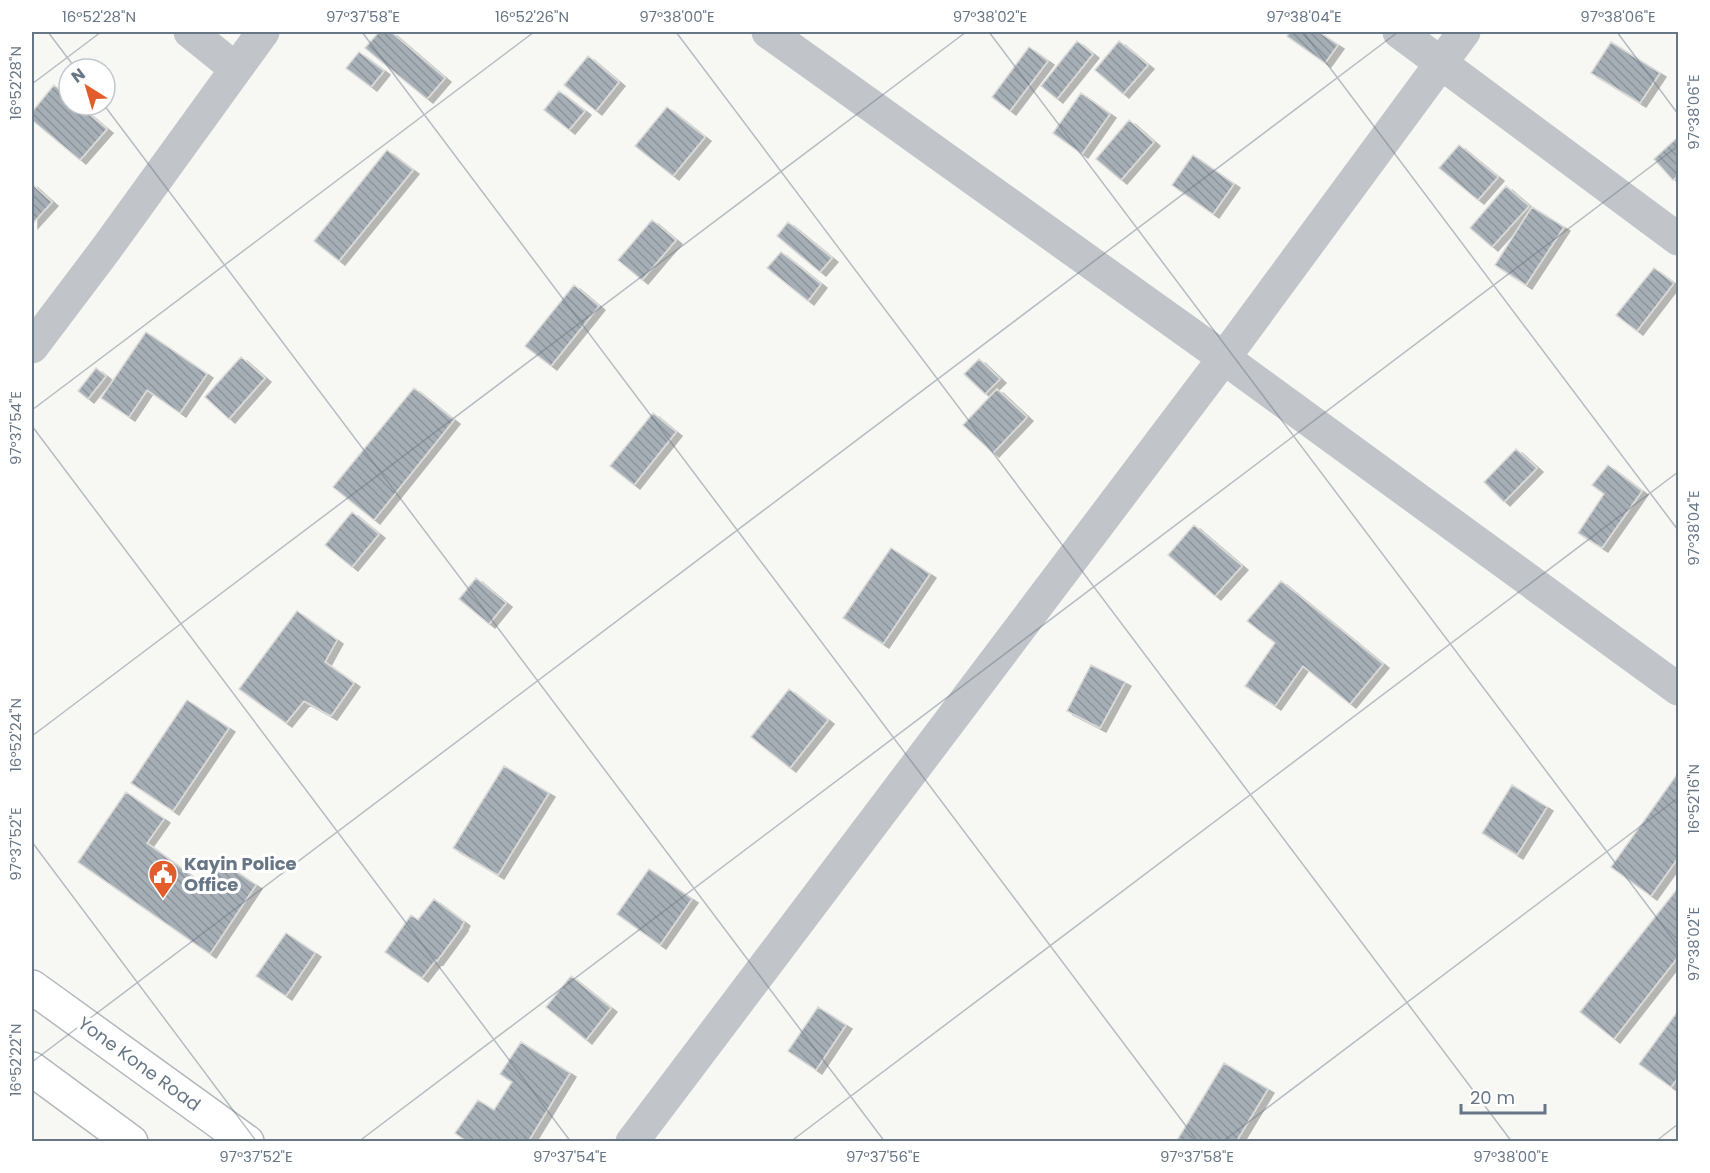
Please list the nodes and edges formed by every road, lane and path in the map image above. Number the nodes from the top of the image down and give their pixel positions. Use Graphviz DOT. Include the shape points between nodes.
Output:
graph roads {
  1 [pos="190,32"];
  2 [pos="263,32"];
  3 [pos="768,32"];
  4 [pos="1399,32"];
  5 [pos="1464,32"];
  6 [pos="1440,64"];
  7 [pos="236,69"];
  8 [pos="1678,239"];
  9 [pos="32,347"];
  10 [pos="1224,358"];
  11 [pos="1678,689"];
  12 [pos="32,987"];
  13 [pos="32,1069"];
  14 [pos="131,1142"];
  15 [pos="247,1142"];
  16 [pos="632,1142"];
  1 -- 7 [label="street"];
  2 -- 7 [label="street"];
  3 -- 10 [label="street"];
  4 -- 6 [label="street"];
  5 -- 6 [label="street"];
  6 -- 8 [label="street"];
  6 -- 10 [label="street"];
  7 -- 9 [label="street"];
  10 -- 11 [label="street"];
  10 -- 16 [label="street"];
  12 -- 15 [label="street, Yone Kone Road"];
  13 -- 14 [label="street"];
}
